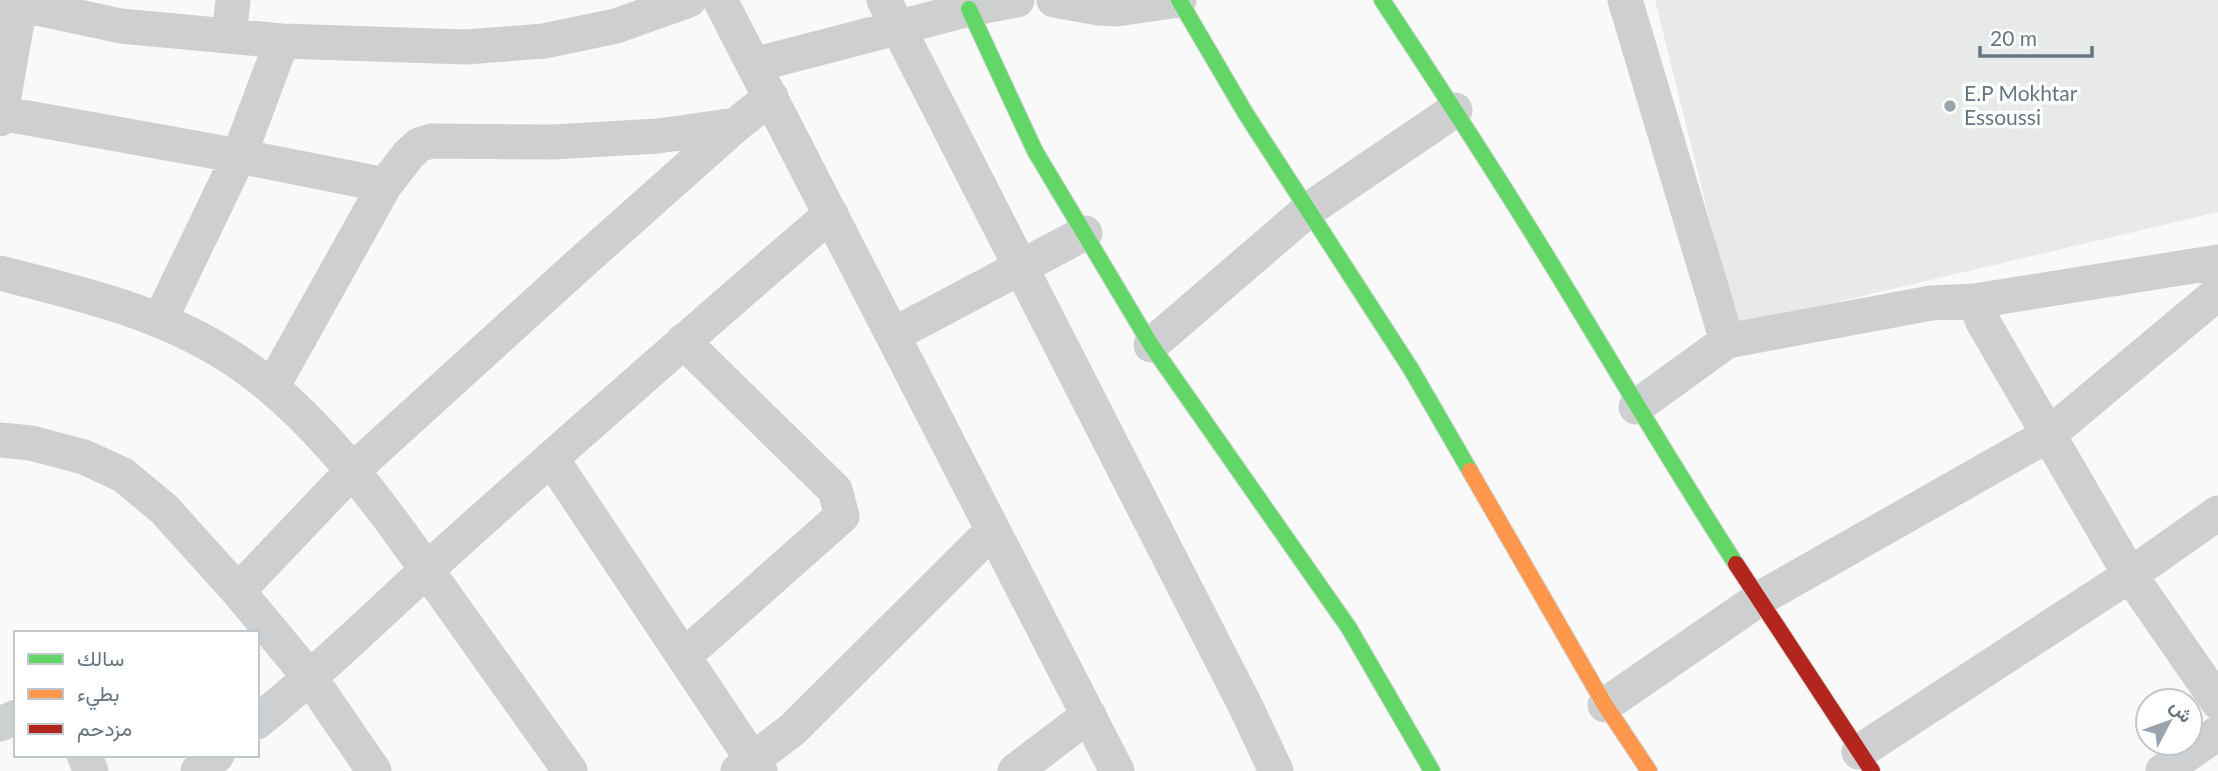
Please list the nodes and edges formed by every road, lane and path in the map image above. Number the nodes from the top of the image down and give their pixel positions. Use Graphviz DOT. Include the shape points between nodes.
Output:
graph roads {
  1 [pos="233,0"];
  2 [pos="689,0"];
  3 [pos="720,0"];
  4 [pos="1017,0"];
  5 [pos="1054,0"];
  6 [pos="1179,0"];
  7 [pos="1381,0"];
  8 [pos="1625,0"];
  9 [pos="10,2"];
  10 [pos="969,9"];
  11 [pos="123,13"];
  12 [pos="892,13"];
  13 [pos="229,36"];
  14 [pos="282,41"];
  15 [pos="754,65"];
  16 [pos="771,97"];
  17 [pos="1455,110"];
  18 [pos="1,115"];
  19 [pos="736,125"];
  20 [pos="239,156"];
  21 [pos="385,186"];
  22 [pos="1308,210"];
  23 [pos="831,214"];
  24 [pos="1085,233"];
  25 [pos="2218,262"];
  26 [pos="1022,268"];
  27 [pos="0,273"];
  28 [pos="2218,293"];
  29 [pos="1975,301"];
  30 [pos="160,320"];
  31 [pos="893,335"];
  32 [pos="683,341"];
  33 [pos="1727,341"];
  34 [pos="1151,345"];
  35 [pos="272,387"];
  36 [pos="1636,407"];
  37 [pos="2048,435"];
  38 [pos="0,439"];
  39 [pos="551,458"];
  40 [pos="354,470"];
  41 [pos="2218,513"];
  42 [pos="993,530"];
  43 [pos="426,570"];
  44 [pos="2130,575"];
  45 [pos="238,591"];
  46 [pos="1759,599"];
  47 [pos="684,656"];
  48 [pos="311,679"];
  49 [pos="2218,702"];
  50 [pos="1605,705"];
  51 [pos="1089,715"];
  52 [pos="259,720"];
  53 [pos="2218,733"];
  54 [pos="215,757"];
  55 [pos="1866,762"];
  56 [pos="750,768"];
  57 [pos="198,771"];
  58 [pos="374,771"];
  59 [pos="570,771"];
  60 [pos="1014,771"];
  61 [pos="1117,771"];
  62 [pos="1276,771"];
  63 [pos="1432,771"];
  64 [pos="1649,771"];
  65 [pos="2163,771"];
  1 -- 13 [label="street"];
  2 -- 14 [label="street" via="615,26 544,41 466,47"];
  3 -- 15 [label="street"];
  4 -- 10 [label="street"];
  5 -- 6 [label="street" via="1117,9"];
  6 -- 22 [label="street"];
  7 -- 17 [label="street"];
  8 -- 33 [label="street"];
  9 -- 11 [label="street"];
  9 -- 18 [label="street"];
  10 -- 12 [label="street"];
  10 -- 24 [label="street" via="1035,151"];
  11 -- 13 [label="street"];
  12 -- 15 [label="street"];
  12 -- 26 [label="street"];
  13 -- 14 [label="street"];
  14 -- 20 [label="street"];
  15 -- 16 [label="street"];
  16 -- 19 [label="street"];
  16 -- 23 [label="street"];
  17 -- 22 [label="street"];
  17 -- 36 [label="street"];
  18 -- 20 [label="street"];
  19 -- 21 [label="street" via="566,142 431,141 418,145"];
  19 -- 40 [label="street"];
  20 -- 21 [label="street"];
  20 -- 30 [label="street"];
  21 -- 35 [label="street"];
  22 -- 34 [label="street"];
  22 -- 50 [label="street" via="1411,369"];
  23 -- 31 [label="street"];
  23 -- 32 [label="street"];
  24 -- 26 [label="street"];
  24 -- 34 [label="street"];
  25 -- 29 [label="street"];
  26 -- 31 [label="street"];
  26 -- 62 [label="street"];
  27 -- 30 [label="street"];
  28 -- 37 [label="street"];
  29 -- 33 [label="street" via="1931,303"];
  29 -- 37 [label="street"];
  30 -- 35 [label="street" via="220,350"];
  31 -- 42 [label="street"];
  32 -- 39 [label="street"];
  32 -- 47 [label="street" via="835,490 842,516"];
  33 -- 36 [label="street"];
  34 -- 63 [label="street" via="1349,628"];
  35 -- 40 [label="street"];
  36 -- 46 [label="street"];
  37 -- 44 [label="street"];
  37 -- 46 [label="street"];
  38 -- 45 [label="street" via="84,457 123,475 164,509"];
  39 -- 43 [label="street"];
  39 -- 47 [label="street"];
  40 -- 43 [label="street"];
  40 -- 45 [label="street"];
  41 -- 44 [label="street"];
  42 -- 51 [label="street"];
  42 -- 56 [label="street"];
  43 -- 48 [label="street"];
  43 -- 59 [label="street"];
  44 -- 49 [label="street"];
  44 -- 55 [label="street"];
  45 -- 48 [label="street"];
  46 -- 50 [label="street"];
  46 -- 55 [label="street"];
  47 -- 56 [label="street"];
  48 -- 52 [label="street"];
  48 -- 58 [label="street"];
  50 -- 64 [label="street"];
  51 -- 60 [label="street"];
  51 -- 61 [label="street"];
  53 -- 65 [label="street"];
  54 -- 57 [label="street"];
}
